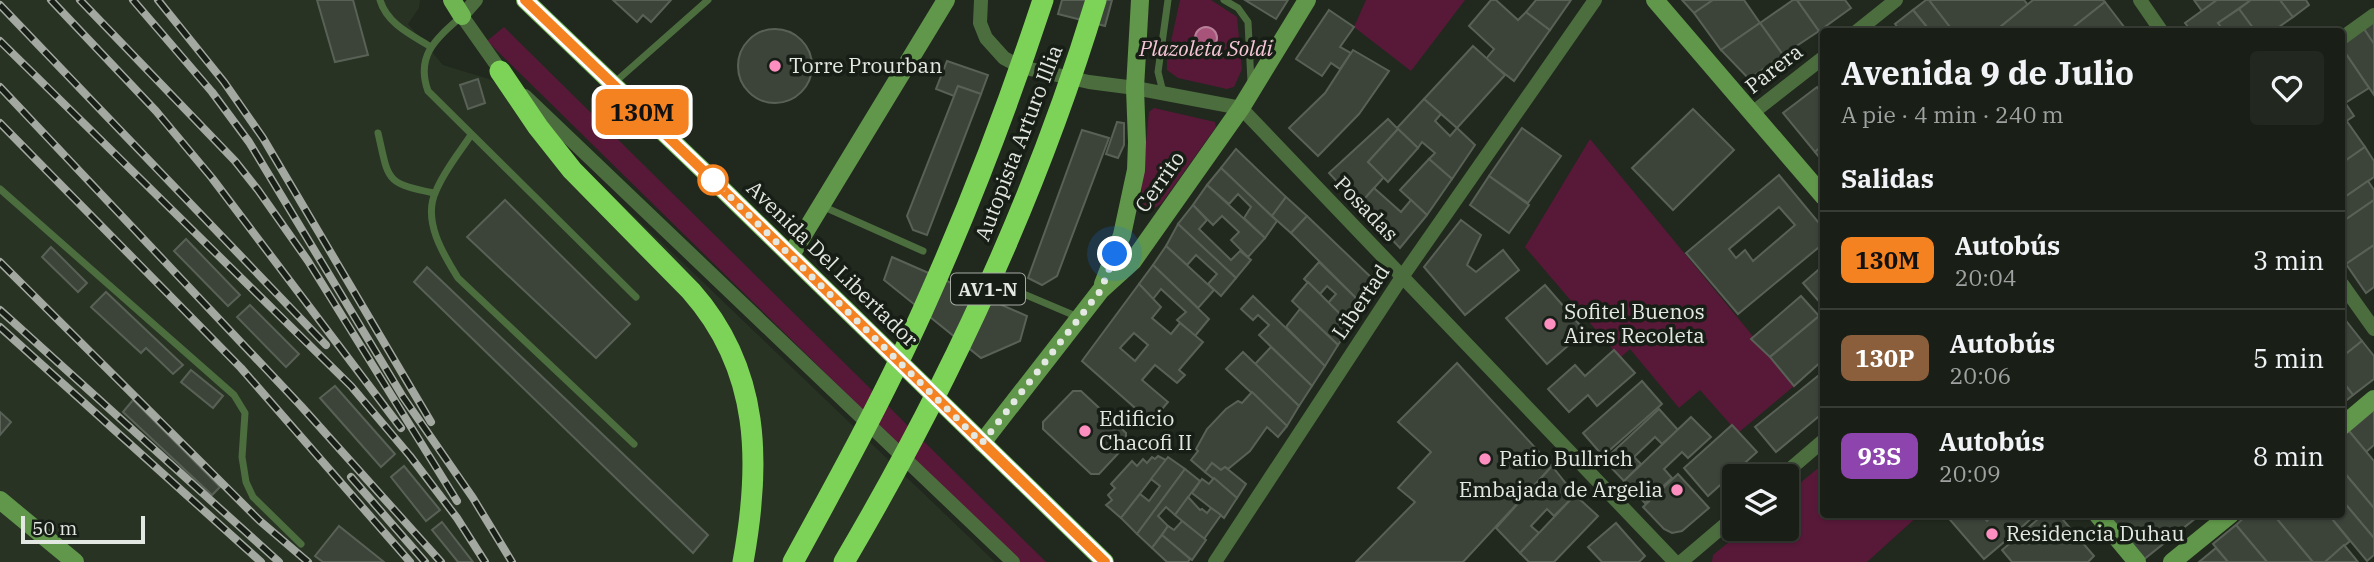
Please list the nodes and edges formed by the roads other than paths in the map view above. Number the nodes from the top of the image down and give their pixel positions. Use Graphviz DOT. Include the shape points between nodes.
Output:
graph roads {
  1 [pos="380,0"];
  2 [pos="452,0"];
  3 [pos="476,0"];
  4 [pos="525,0"];
  5 [pos="708,0"];
  6 [pos="946,0"];
  7 [pos="981,0"];
  8 [pos="1043,0"];
  9 [pos="1096,0"];
  10 [pos="1140,0"];
  11 [pos="1168,0"];
  12 [pos="1224,0"];
  13 [pos="1307,0"];
  14 [pos="1595,0"];
  15 [pos="1655,0"];
  16 [pos="1896,0"];
  17 [pos="2140,0"];
  18 [pos="2374,15"];
  19 [pos="462,16"];
  20 [pos="1861,28"];
  21 [pos="2159,28"];
  22 [pos="2345,36"];
  23 [pos="431,47"];
  24 [pos="1820,60"];
  25 [pos="500,72"];
  26 [pos="613,84"];
  27 [pos="1135,88"];
  28 [pos="1251,92"];
  29 [pos="1163,93"];
  30 [pos="1241,108"];
  31 [pos="1751,114"];
  32 [pos="379,133"];
  33 [pos="471,135"];
  34 [pos="0,189"];
  35 [pos="434,192"];
  36 [pos="1820,192"];
  37 [pos="822,206"];
  38 [pos="923,251"];
  39 [pos="791,255"];
  40 [pos="1402,277"];
  41 [pos="2345,288"];
  42 [pos="1012,289"];
  43 [pos="1101,290"];
  44 [pos="636,297"];
  45 [pos="1079,317"];
  46 [pos="2374,329"];
  47 [pos="2374,399"];
  48 [pos="2345,423"];
  49 [pos="982,443"];
  50 [pos="1820,443"];
  51 [pos="634,444"];
  52 [pos="1796,464"];
  53 [pos="0,500"];
  54 [pos="2100,518"];
  55 [pos="2226,518"];
  56 [pos="1722,527"];
  57 [pos="301,544"];
  58 [pos="75,562"];
  59 [pos="743,562"];
  60 [pos="793,562"];
  61 [pos="844,562"];
  62 [pos="1013,562"];
  63 [pos="1105,562"];
  64 [pos="1214,562"];
  65 [pos="1675,562"];
  66 [pos="1681,562"];
  67 [pos="2137,562"];
  68 [pos="2172,562"];
  1 -- 23 [label="lane" via="399,27"];
  2 -- 19 [label="main road"];
  3 -- 19 [label="street"];
  4 -- 26 [label="main road, Avenida Del Libertador"];
  5 -- 26 [label="lane"];
  6 -- 37 [label="street"];
  7 -- 27 [label="street" via="980,23 986,38 1011,62 1041,73"];
  8 -- 60 [label="highway, Autopista Arturo Illia / AV1-N, bridge" via="987,158 922,313"];
  9 -- 61 [label="highway, Autopista Arturo Illia / AV1-N, bridge" via="1073,77 1016,226 908,448"];
  10 -- 27 [label="street"];
  11 -- 29 [label="lane" via="1158,72"];
  12 -- 28 [label="lane" via="1238,8 1248,22"];
  13 -- 28 [label="street, Cerrito"];
  14 -- 40 [label="street, Libertad"];
  15 -- 31 [label="street"];
  16 -- 20 [label="street"];
  17 -- 21 [label="street"];
  18 -- 22 [label="street"];
  19 -- 23 [label="lane"];
  19 -- 25 [label="street"];
  23 -- 33 [label="lane" via="423,78 428,91"];
  24 -- 31 [label="street, Parera"];
  25 -- 59 [label="highway" via="572,170 691,291 725,339 750,416 754,486"];
  25 -- 62 [label="street"];
  26 -- 39 [label="main road, Avenida Del Libertador"];
  27 -- 29 [label="street"];
  27 -- 43 [label="street" via="1138,142 1132,192"];
  28 -- 30 [label="street, Cerrito"];
  29 -- 30 [label="street"];
  30 -- 40 [label="street, Posadas"];
  30 -- 43 [label="street, Cerrito" via="1133,261"];
  31 -- 36 [label="street"];
  32 -- 35 [label="lane" via="388,174 396,182"];
  33 -- 35 [label="lane"];
  33 -- 44 [label="lane"];
  34 -- 57 [label="lane" via="234,395 245,413 242,457 246,482 253,497"];
  35 -- 51 [label="lane" via="433,226 458,278"];
  37 -- 38 [label="lane"];
  37 -- 39 [label="street"];
  39 -- 49 [label="main road, Avenida Del Libertador"];
  40 -- 64 [label="street, Libertad"];
  40 -- 65 [label="street, Posadas"];
  41 -- 46 [label="street"];
  42 -- 45 [label="lane"];
  43 -- 45 [label="street, Cerrito"];
  45 -- 49 [label="street, Cerrito"];
  47 -- 48 [label="street"];
  49 -- 63 [label="main road, Avenida Del Libertador"];
  50 -- 52 [label="street"];
  53 -- 58 [label="street"];
  54 -- 67 [label="street"];
  55 -- 68 [label="street"];
  56 -- 66 [label="street"];
}
